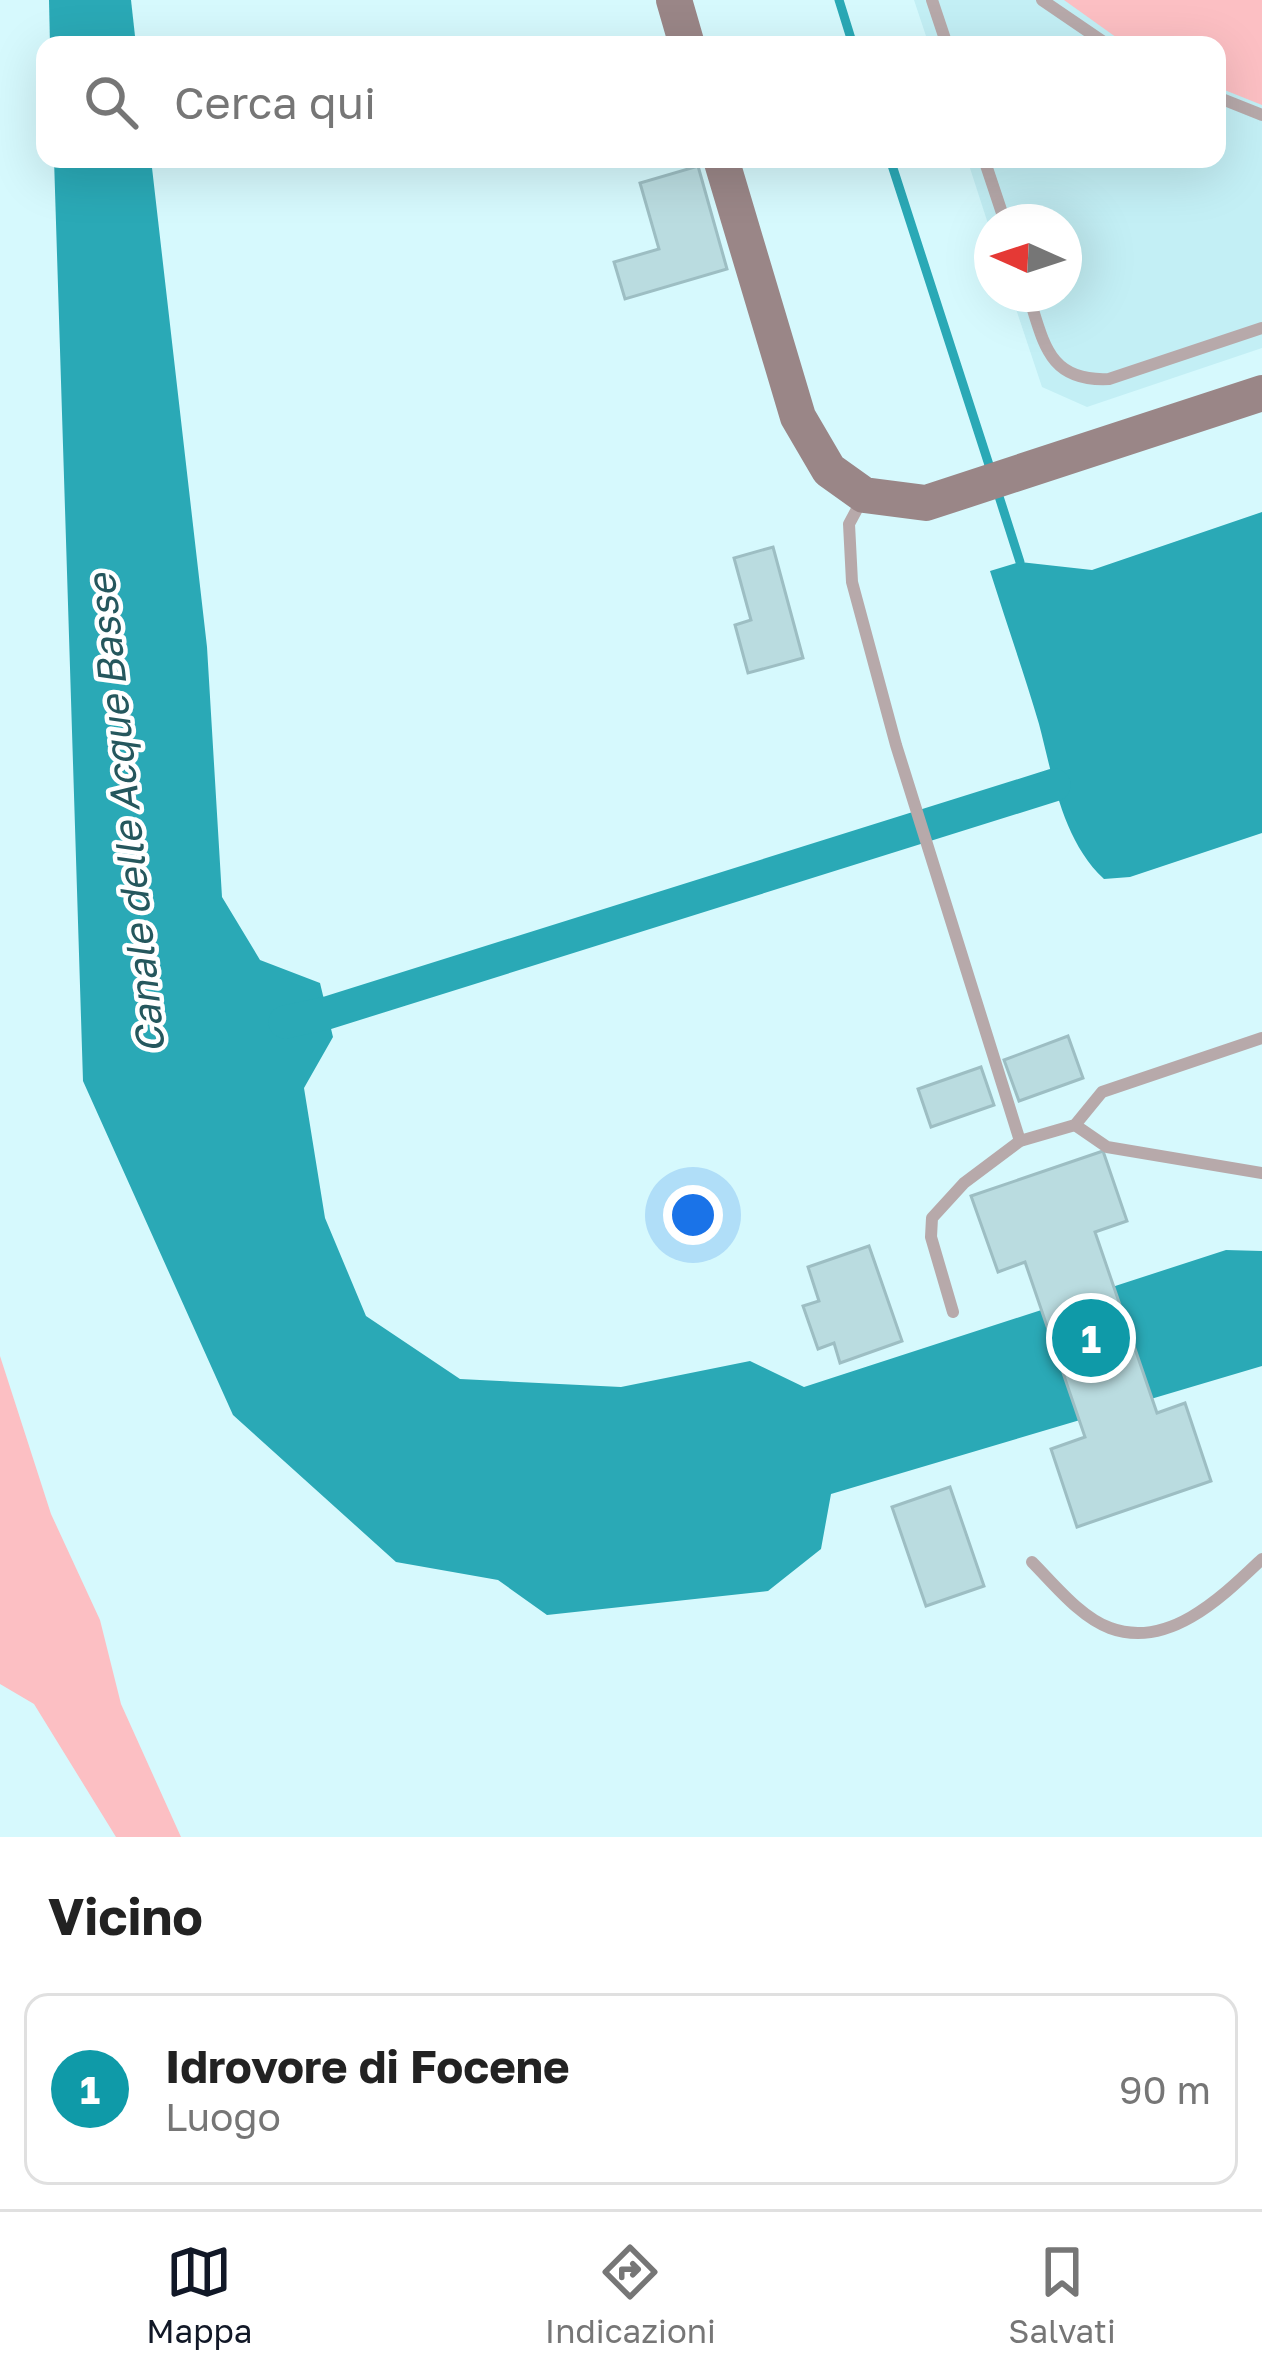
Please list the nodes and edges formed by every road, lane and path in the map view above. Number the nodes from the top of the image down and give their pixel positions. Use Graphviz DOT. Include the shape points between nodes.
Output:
graph roads {
  1 [pos="674,0"];
  2 [pos="932,0"];
  3 [pos="1042,0"];
  4 [pos="685,36"];
  5 [pos="944,36"];
  6 [pos="1095,36"];
  7 [pos="1226,101"];
  8 [pos="1262,115"];
  9 [pos="725,168"];
  10 [pos="987,168"];
  11 [pos="999,204"];
  12 [pos="1035,312"];
  13 [pos="1262,328"];
  14 [pos="1262,393"];
  15 [pos="864,495"];
  16 [pos="1262,1038"];
  17 [pos="1075,1125"];
  18 [pos="1020,1141"];
  19 [pos="1262,1173"];
  20 [pos="952,1312"];
  21 [pos="1262,1559"];
  22 [pos="1032,1562"];
  1 -- 4 [label="street"];
  2 -- 5 [label="lane"];
  3 -- 6 [label="lane"];
  7 -- 8 [label="lane"];
  9 -- 15 [label="street" via="798,417 829,470"];
  10 -- 11 [label="lane"];
  12 -- 13 [label="lane" via="1062,372 1084,380 1109,379"];
  14 -- 15 [label="street" via="926,503"];
  15 -- 18 [label="lane" via="850,524 852,582"];
  16 -- 17 [label="lane" via="1102,1092"];
  17 -- 18 [label="lane"];
  17 -- 19 [label="lane" via="1107,1147"];
  18 -- 20 [label="lane" via="932,1218"];
  21 -- 22 [label="lane" via="1210,1608 1144,1635 1107,1627"];
}
